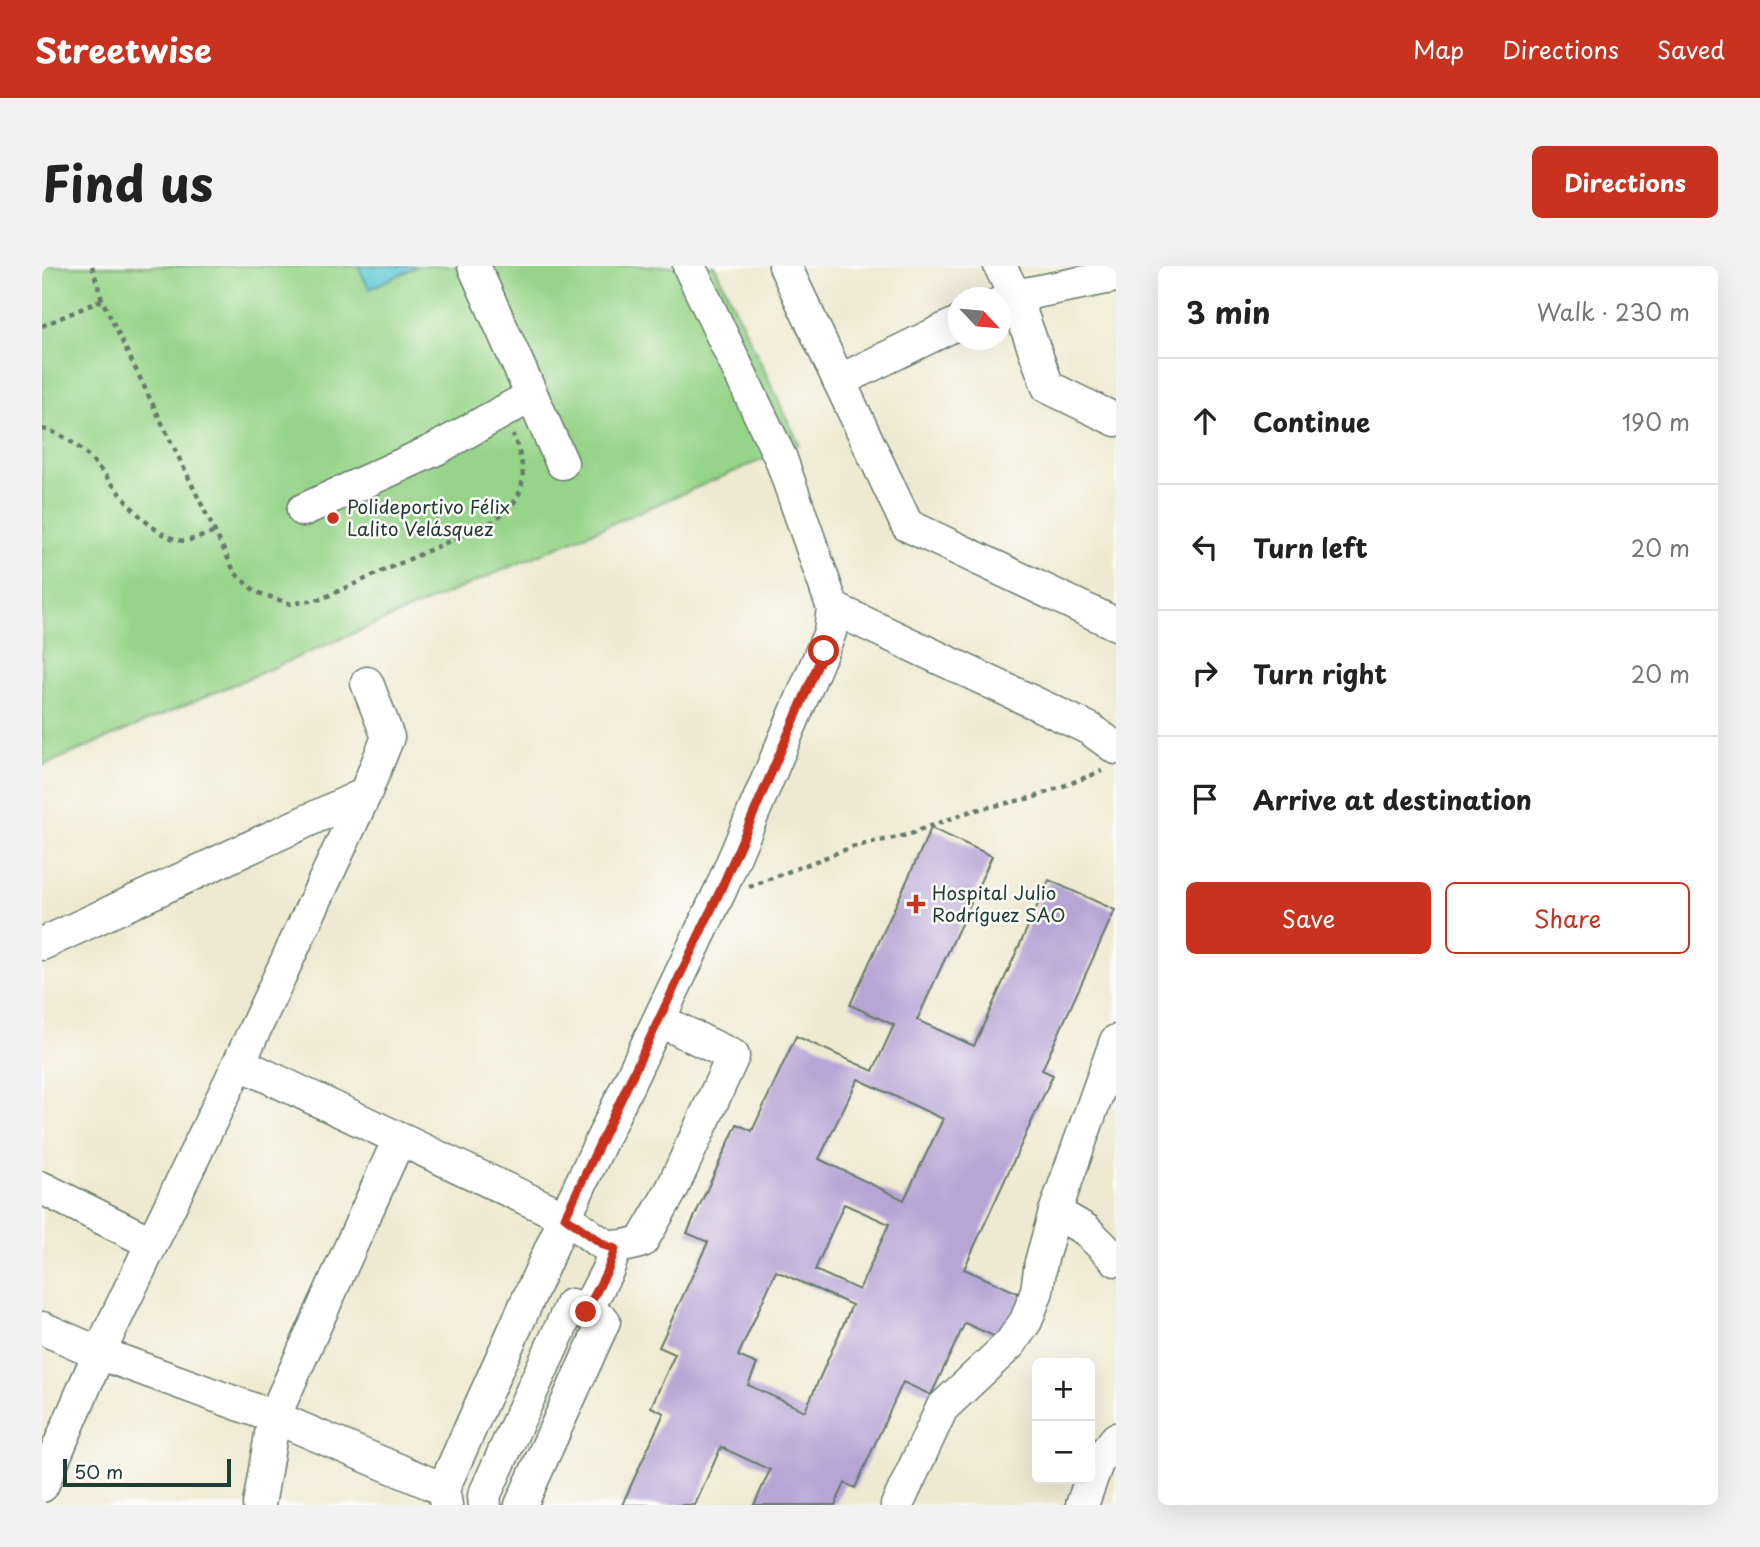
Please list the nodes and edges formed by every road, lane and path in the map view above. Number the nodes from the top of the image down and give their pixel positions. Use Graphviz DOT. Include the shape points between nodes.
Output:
graph roads {
  1 [pos="690,266"];
  2 [pos="785,266"];
  3 [pos="1000,266"];
  4 [pos="486,270"];
  5 [pos="1116,276"];
  6 [pos="1004,287"];
  7 [pos="1011,298"];
  8 [pos="102,300"];
  9 [pos="1011,308"];
  10 [pos="42,326"];
  11 [pos="948,328"];
  12 [pos="839,381"];
  13 [pos="531,396"];
  14 [pos="1116,420"];
  15 [pos="42,429"];
  16 [pos="562,463"];
  17 [pos="303,510"];
  18 [pos="215,532"];
  19 [pos="833,608"];
  20 [pos="1116,624"];
  21 [pos="367,683"];
  22 [pos="1110,759"];
  23 [pos="365,794"];
  24 [pos="721,889"];
  25 [pos="42,944"];
  26 [pos="659,1020"];
  27 [pos="1116,1041"];
  28 [pos="239,1063"];
  29 [pos="398,1139"];
  30 [pos="42,1188"];
  31 [pos="1055,1212"];
  32 [pos="565,1217"];
  33 [pos="152,1243"];
  34 [pos="615,1249"];
  35 [pos="1116,1260"];
  36 [pos="586,1312"];
  37 [pos="42,1328"];
  38 [pos="99,1353"];
  39 [pos="274,1417"];
  40 [pos="1116,1439"];
  41 [pos="42,1486"];
  42 [pos="444,1497"];
  43 [pos="259,1505"];
  44 [pos="485,1505"];
  45 [pos="521,1505"];
  46 [pos="897,1505"];
  47 [pos="1082,1505"];
  1 -- 19 [label="street" via="781,459"];
  2 -- 12 [label="street"];
  3 -- 6 [label="street"];
  4 -- 13 [label="street"];
  5 -- 7 [label="street"];
  8 -- 10 [label="path"];
  9 -- 14 [label="street" via="1048,387"];
  11 -- 12 [label="street"];
  12 -- 20 [label="street" via="907,525"];
  13 -- 16 [label="street"];
  13 -- 17 [label="street" via="436,449"];
  15 -- 18 [label="path" via="70,441 160,533 181,541"];
  19 -- 22 [label="street" via="1090,729"];
  19 -- 24 [label="street" via="824,651"];
  21 -- 23 [label="street" via="388,737"];
  22 -- 24 [label="path" via="1035,797 852,847 750,887"];
  23 -- 25 [label="street"];
  23 -- 28 [label="street"];
  24 -- 26 [label="street"];
  26 -- 32 [label="street"];
  26 -- 34 [label="street" via="733,1056 673,1189 642,1241"];
  27 -- 31 [label="street"];
  28 -- 29 [label="street"];
  28 -- 33 [label="street"];
  29 -- 32 [label="street"];
  29 -- 39 [label="street"];
  30 -- 33 [label="street"];
  31 -- 35 [label="street" via="1086,1230"];
  31 -- 46 [label="street" via="1026,1321 1010,1344 942,1408"];
  32 -- 34 [label="street"];
  32 -- 42 [label="street"];
  33 -- 38 [label="street"];
  34 -- 36 [label="street"];
  36 -- 44 [label="street" via="571,1305 484,1496"];
  36 -- 45 [label="street" via="604,1321"];
  37 -- 38 [label="street"];
  38 -- 39 [label="street"];
  38 -- 41 [label="street"];
  39 -- 42 [label="street"];
  39 -- 43 [label="street"];
  40 -- 47 [label="street" via="1097,1463"];
}
